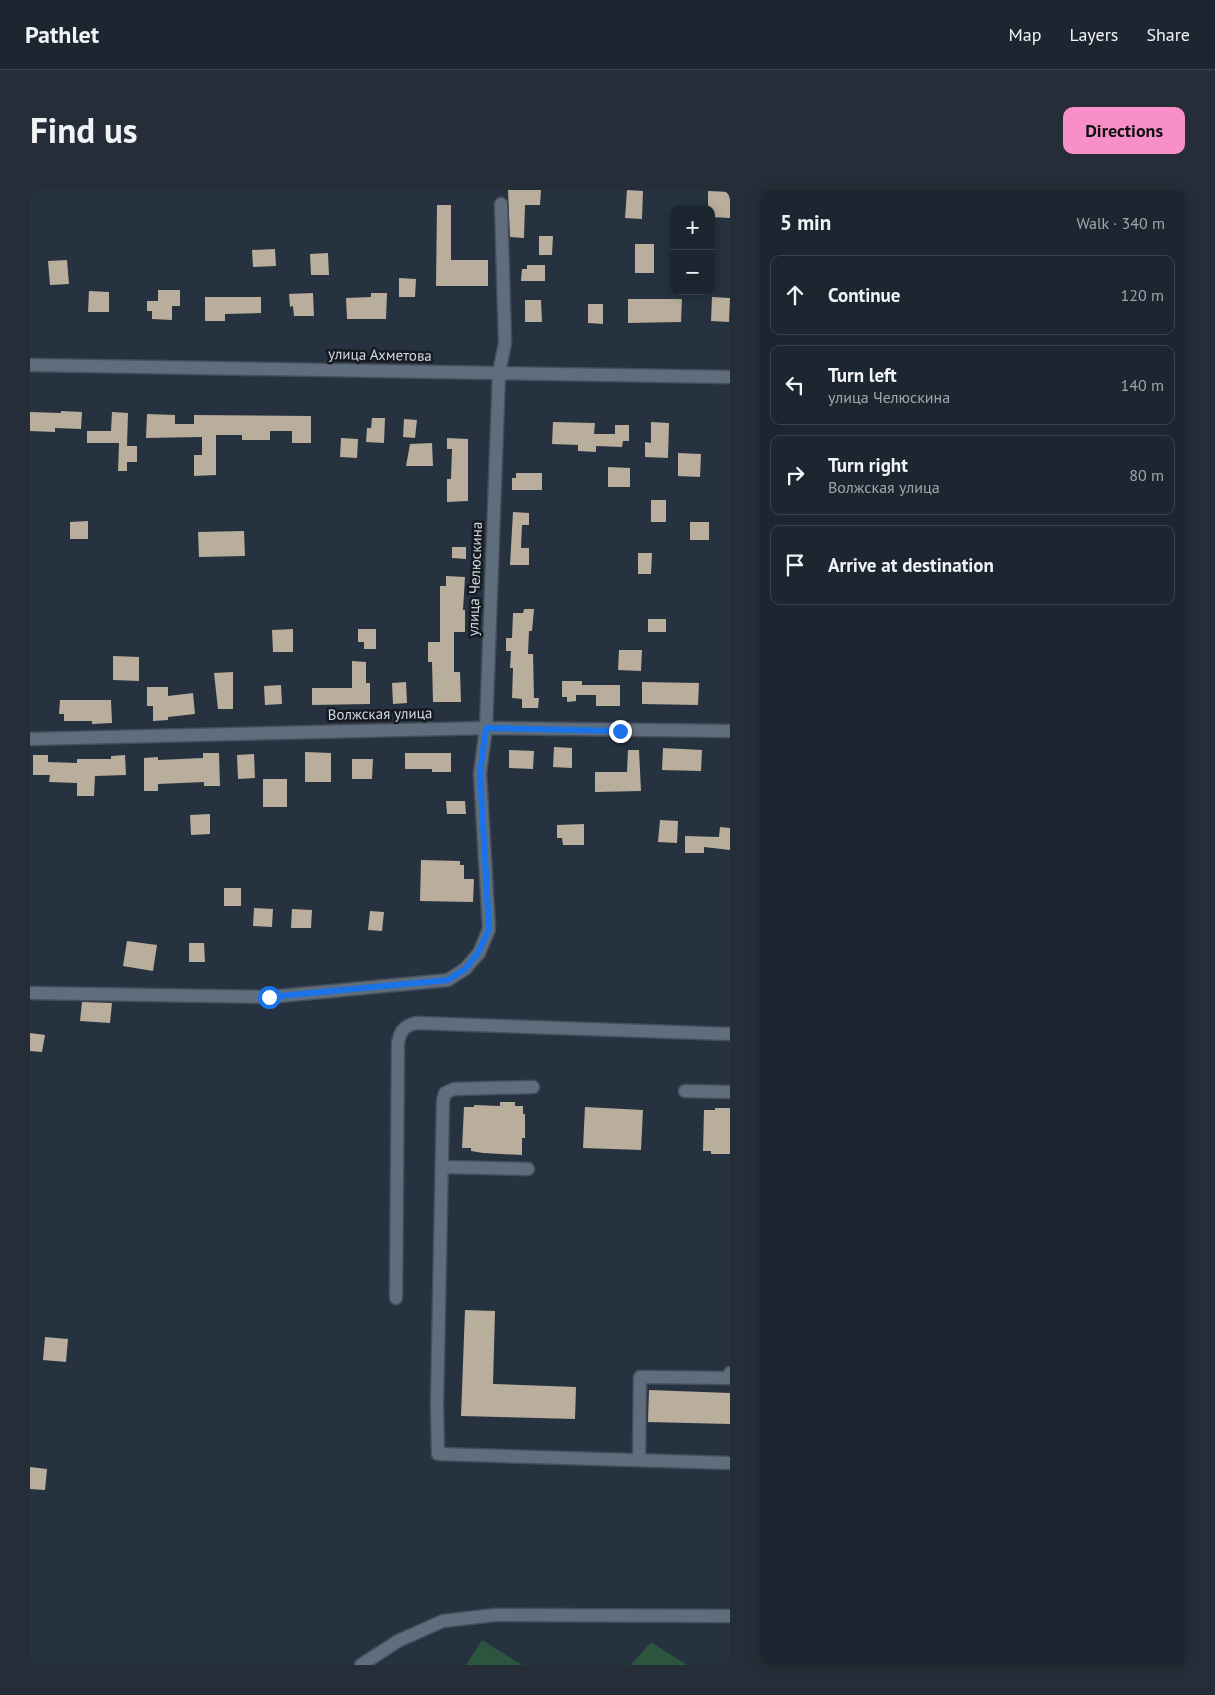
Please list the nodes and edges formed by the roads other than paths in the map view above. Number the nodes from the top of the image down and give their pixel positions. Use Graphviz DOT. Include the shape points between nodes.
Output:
graph roads {
  1 [pos="501,204"];
  2 [pos="30,364"];
  3 [pos="499,373"];
  4 [pos="730,377"];
  5 [pos="486,728"];
  6 [pos="730,731"];
  7 [pos="30,739"];
  8 [pos="30,993"];
  9 [pos="730,1034"];
  10 [pos="533,1087"];
  11 [pos="685,1091"];
  12 [pos="730,1092"];
  13 [pos="442,1167"];
  14 [pos="528,1169"];
  15 [pos="396,1298"];
  16 [pos="730,1373"];
  17 [pos="639,1460"];
  18 [pos="730,1463"];
  19 [pos="730,1616"];
  20 [pos="361,1665"];
  1 -- 3 [label="street, улица Челюскина" via="505,343"];
  2 -- 3 [label="street, улица Ахметова"];
  3 -- 4 [label="street, улица Ахметова"];
  3 -- 5 [label="street, улица Челюскина"];
  5 -- 6 [label="street, Волжская улица"];
  5 -- 7 [label="street, Волжская улица"];
  5 -- 8 [label="street, улица Челюскина" via="480,773 489,929 478,953 465,969 448,980 269,997"];
  9 -- 15 [label="street" via="416,1023 407,1026 400,1033 398,1043"];
  10 -- 13 [label="street" via="454,1089 445,1093"];
  11 -- 12 [label="street"];
  13 -- 14 [label="street"];
  13 -- 17 [label="street" via="438,1454"];
  16 -- 17 [label="street" via="730,1378 640,1377"];
  17 -- 18 [label="street"];
  19 -- 20 [label="street" via="496,1615 443,1621 398,1641"];
}
